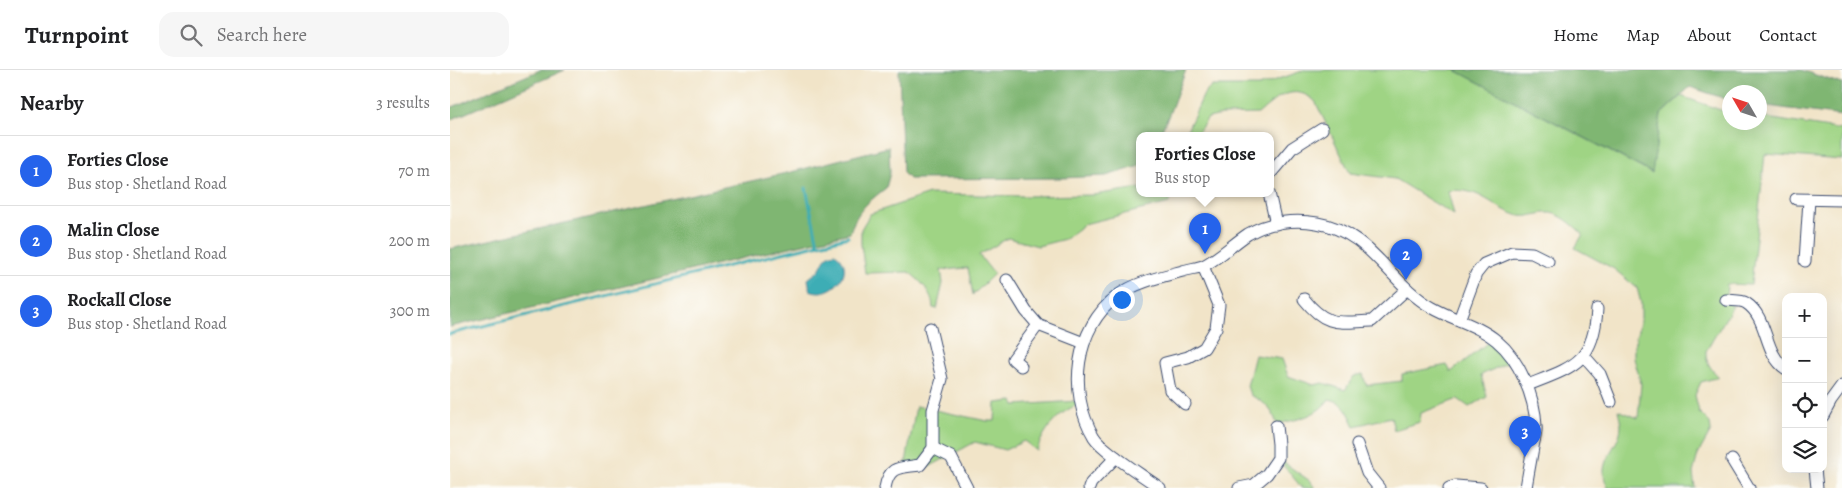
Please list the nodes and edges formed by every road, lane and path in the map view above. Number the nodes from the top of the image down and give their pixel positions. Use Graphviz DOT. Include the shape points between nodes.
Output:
graph roads {
  1 [pos="1322,129"];
  2 [pos="1274,169"];
  3 [pos="1270,197"];
  4 [pos="1796,198"];
  5 [pos="1808,200"];
  6 [pos="1842,200"];
  7 [pos="1276,224"];
  8 [pos="1548,261"];
  9 [pos="1805,261"];
  10 [pos="1203,266"];
  11 [pos="1007,280"];
  12 [pos="1407,289"];
  13 [pos="1304,299"];
  14 [pos="1726,300"];
  15 [pos="1597,308"];
  16 [pos="1459,320"];
  17 [pos="1038,325"];
  18 [pos="930,328"];
  19 [pos="1084,343"];
  20 [pos="1584,356"];
  21 [pos="1021,366"];
  22 [pos="1782,366"];
  23 [pos="1528,385"];
  24 [pos="1842,386"];
  25 [pos="1827,399"];
  26 [pos="1611,402"];
  27 [pos="1186,404"];
  28 [pos="1276,426"];
  29 [pos="1356,444"];
  30 [pos="933,448"];
  31 [pos="1116,457"];
  32 [pos="1732,460"];
  33 [pos="1815,473"];
  34 [pos="885,488"];
  35 [pos="967,488"];
  36 [pos="1089,488"];
  37 [pos="1160,488"];
  38 [pos="1239,488"];
  39 [pos="1379,488"];
  40 [pos="1449,488"];
  41 [pos="1481,488"];
  42 [pos="1526,488"];
  43 [pos="1750,488"];
  44 [pos="1817,488"];
  1 -- 2 [label="street" via="1292,148"];
  3 -- 7 [label="street"];
  4 -- 5 [label="street"];
  5 -- 6 [label="street"];
  5 -- 9 [label="street"];
  7 -- 10 [label="street" via="1250,233"];
  7 -- 12 [label="street" via="1318,223 1345,232 1363,243"];
  8 -- 16 [label="street" via="1532,253 1512,252 1484,264 1476,274"];
  10 -- 19 [label="street" via="1142,282 1117,296 1098,316"];
  10 -- 27 [label="street" via="1220,305 1216,328 1204,348 1188,357 1165,363 1170,390"];
  11 -- 17 [label="street"];
  12 -- 13 [label="street" via="1372,321 1329,322 1314,312"];
  12 -- 16 [label="street" via="1432,308"];
  14 -- 22 [label="street" via="1745,302 1761,319 1767,342"];
  15 -- 20 [label="street" via="1596,328"];
  16 -- 23 [label="street" via="1496,340 1516,363"];
  17 -- 19 [label="street"];
  17 -- 21 [label="street" via="1013,359"];
  18 -- 30 [label="street" via="942,379 933,410"];
  19 -- 31 [label="street" via="1077,382 1080,403 1095,438"];
  20 -- 23 [label="street" via="1569,369"];
  20 -- 26 [label="street" via="1600,374"];
  23 -- 42 [label="street" via="1537,427"];
  24 -- 25 [label="street"];
  28 -- 38 [label="street" via="1278,458 1254,485"];
  29 -- 39 [label="street" via="1367,474"];
  30 -- 34 [label="street" via="920,465 895,468 889,474"];
  30 -- 35 [label="street" via="951,457"];
  31 -- 36 [label="street"];
  31 -- 37 [label="street"];
  32 -- 43 [label="street"];
  33 -- 44 [label="street"];
  40 -- 41 [label="street"];
}
